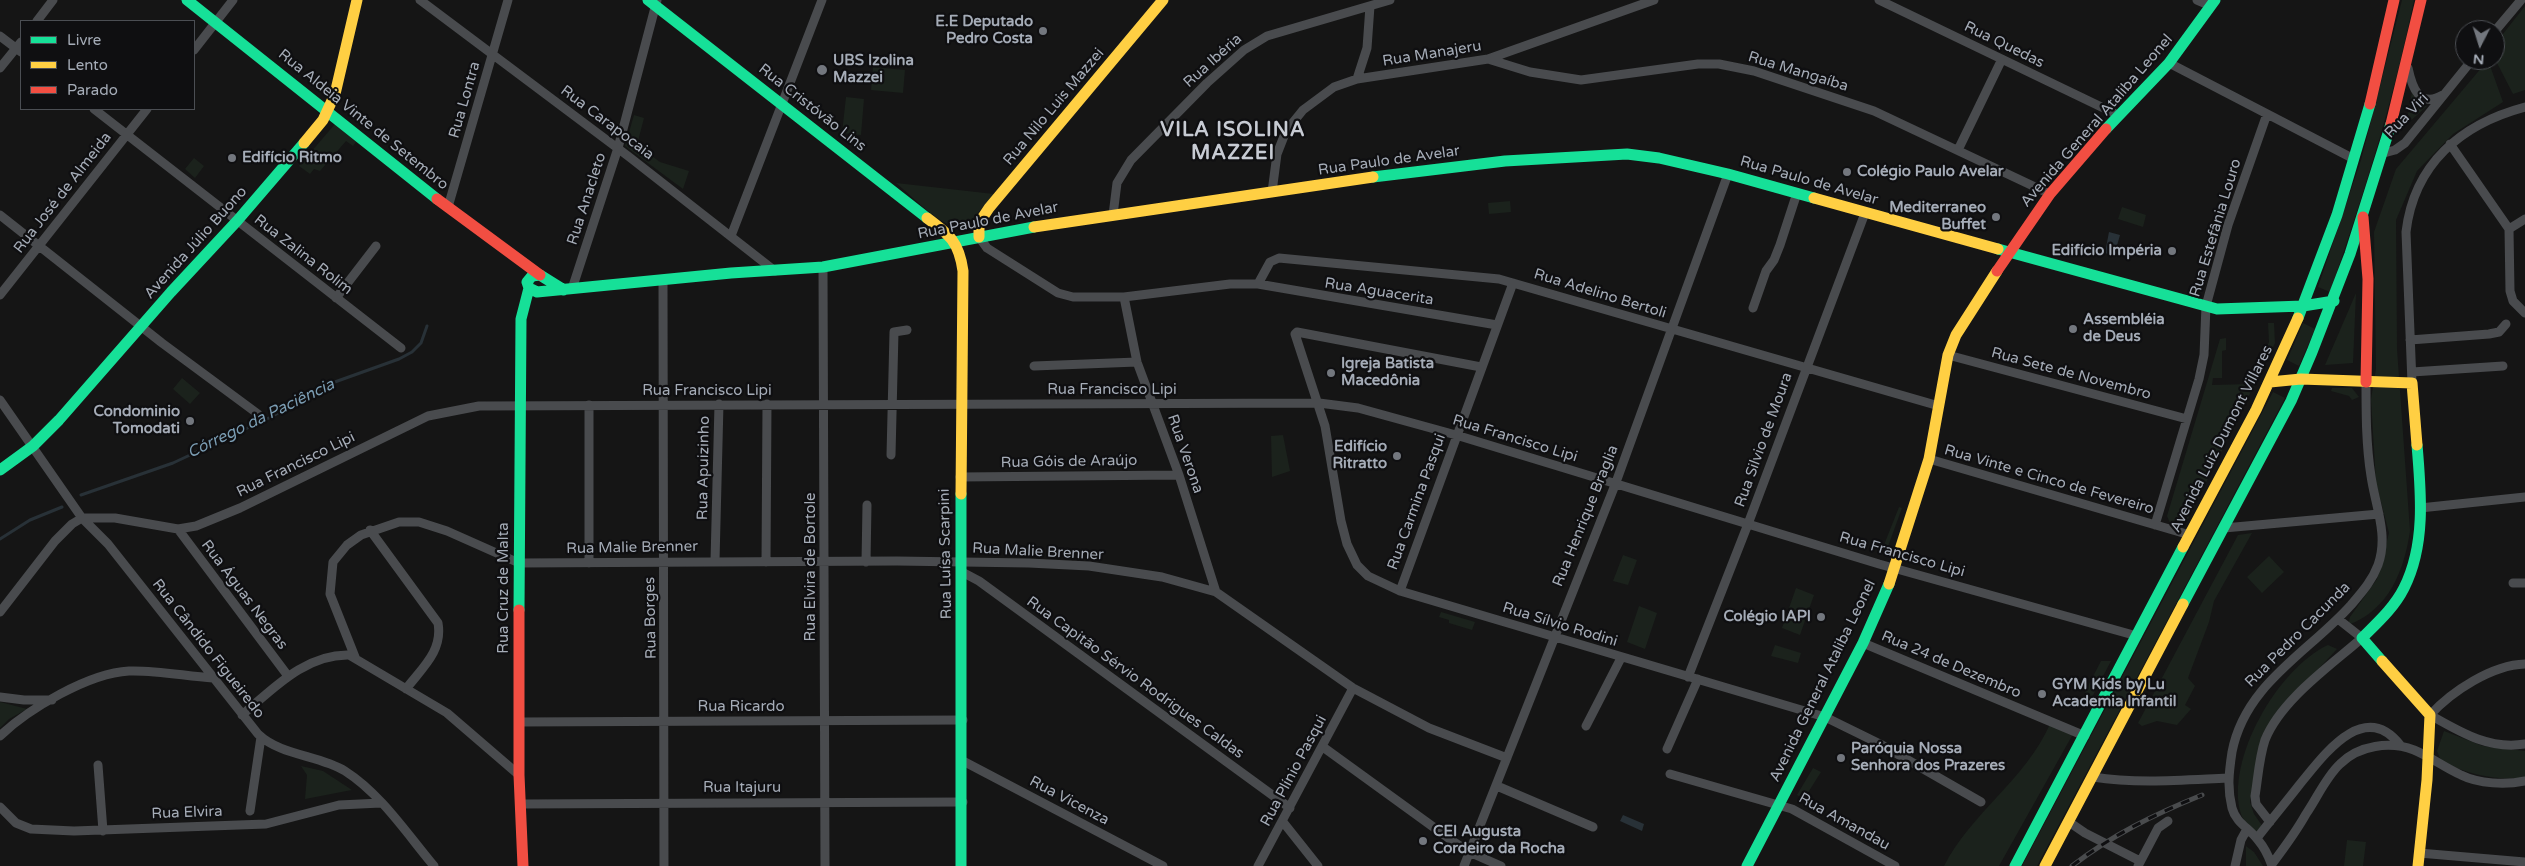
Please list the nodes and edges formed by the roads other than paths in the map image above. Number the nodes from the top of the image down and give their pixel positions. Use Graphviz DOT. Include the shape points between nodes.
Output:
graph roads {
  1 [pos="54,0"];
  2 [pos="187,0"];
  3 [pos="233,0"];
  4 [pos="357,0"];
  5 [pos="420,0"];
  6 [pos="508,0"];
  7 [pos="822,0"];
  8 [pos="1163,0"];
  9 [pos="1390,0"];
  10 [pos="1654,0"];
  11 [pos="1879,0"];
  12 [pos="2198,0"];
  13 [pos="2394,0"];
  14 [pos="2421,0"];
  15 [pos="2521,0"];
  16 [pos="653,2"];
  17 [pos="2213,3"];
  18 [pos="1370,6"];
  19 [pos="38,20"];
  20 [pos="2504,20"];
  21 [pos="216,22"];
  22 [pos="0,36"];
  23 [pos="20,47"];
  24 [pos="195,49"];
  25 [pos="1513,50"];
  26 [pos="492,55"];
  27 [pos="1488,59"];
  28 [pos="2002,59"];
  29 [pos="2169,63"];
  30 [pos="2408,67"];
  31 [pos="0,68"];
  32 [pos="1520,69"];
  33 [pos="2464,70"];
  34 [pos="1357,79"];
  35 [pos="2447,93"];
  36 [pos="782,103"];
  37 [pos="2525,107"];
  38 [pos="95,110"];
  39 [pos="146,110"];
  40 [pos="329,110"];
  41 [pos="2267,114"];
  42 [pos="2118,115"];
  43 [pos="127,134"];
  44 [pos="2450,144"];
  45 [pos="618,148"];
  46 [pos="1958,150"];
  47 [pos="2384,153"];
  48 [pos="2354,159"];
  49 [pos="1728,174"];
  50 [pos="1272,192"];
  51 [pos="1797,193"];
  52 [pos="2050,194"];
  53 [pos="448,207"];
  54 [pos="1865,212"];
  55 [pos="0,215"];
  56 [pos="1113,215"];
  57 [pos="2363,217"];
  58 [pos="2525,219"];
  59 [pos="237,221"];
  60 [pos="2509,229"];
  61 [pos="731,236"];
  62 [pos="979,237"];
  63 [pos="956,242"];
  64 [pos="39,246"];
  65 [pos="376,246"];
  66 [pos="2009,252"];
  67 [pos="520,262"];
  68 [pos="824,267"];
  69 [pos="775,271"];
  70 [pos="542,277"];
  71 [pos="663,280"];
  72 [pos="1513,283"];
  73 [pos="1258,284"];
  74 [pos="533,289"];
  75 [pos="568,290"];
  76 [pos="0,295"];
  77 [pos="1124,296"];
  78 [pos="336,298"];
  79 [pos="2334,301"];
  80 [pos="2206,306"];
  81 [pos="2303,306"];
  82 [pos="1753,308"];
  83 [pos="2525,313"];
  84 [pos="2506,324"];
  85 [pos="1497,325"];
  86 [pos="142,326"];
  87 [pos="907,330"];
  88 [pos="1670,330"];
  89 [pos="2410,340"];
  90 [pos="401,348"];
  91 [pos="1948,355"];
  92 [pos="1137,362"];
  93 [pos="1034,366"];
  94 [pos="2503,366"];
  95 [pos="1481,367"];
  96 [pos="1806,368"];
  97 [pos="2412,378"];
  98 [pos="2301,379"];
  99 [pos="2270,382"];
  100 [pos="2366,382"];
  101 [pos="0,400"];
  102 [pos="891,403"];
  103 [pos="959,403"];
  104 [pos="1319,403"];
  105 [pos="719,404"];
  106 [pos="767,404"];
  107 [pos="824,404"];
  108 [pos="1153,404"];
  109 [pos="665,405"];
  110 [pos="519,406"];
  111 [pos="589,406"];
  112 [pos="1939,406"];
  113 [pos="258,414"];
  114 [pos="2186,419"];
  115 [pos="1456,435"];
  116 [pos="33,446"];
  117 [pos="890,455"];
  118 [pos="1929,460"];
  119 [pos="0,470"];
  120 [pos="1179,475"];
  121 [pos="960,477"];
  122 [pos="1615,485"];
  123 [pos="2525,497"];
  124 [pos="867,505"];
  125 [pos="2420,508"];
  126 [pos="2379,514"];
  127 [pos="82,518"];
  128 [pos="1748,524"];
  129 [pos="2155,525"];
  130 [pos="2224,528"];
  131 [pos="178,529"];
  132 [pos="370,530"];
  133 [pos="2190,535"];
  134 [pos="664,561"];
  135 [pos="715,561"];
  136 [pos="766,562"];
  137 [pos="824,562"];
  138 [pos="866,562"];
  139 [pos="519,563"];
  140 [pos="589,563"];
  141 [pos="962,567"];
  142 [pos="1895,568"];
  143 [pos="2513,583"];
  144 [pos="2525,583"];
  145 [pos="1400,591"];
  146 [pos="1216,592"];
  147 [pos="0,612"];
  148 [pos="2338,619"];
  149 [pos="2137,636"];
  150 [pos="1552,637"];
  151 [pos="2362,638"];
  152 [pos="1863,643"];
  153 [pos="355,657"];
  154 [pos="1622,658"];
  155 [pos="2525,664"];
  156 [pos="288,676"];
  157 [pos="1688,677"];
  158 [pos="213,678"];
  159 [pos="1698,680"];
  160 [pos="1353,688"];
  161 [pos="406,689"];
  162 [pos="0,697"];
  163 [pos="53,700"];
  164 [pos="242,715"];
  165 [pos="2430,715"];
  166 [pos="1825,717"];
  167 [pos="963,720"];
  168 [pos="666,721"];
  169 [pos="824,721"];
  170 [pos="520,722"];
  171 [pos="1586,726"];
  172 [pos="0,736"];
  173 [pos="2085,736"];
  174 [pos="261,737"];
  175 [pos="2525,744"];
  176 [pos="2401,746"];
  177 [pos="1323,747"];
  178 [pos="1667,749"];
  179 [pos="2428,757"];
  180 [pos="1507,758"];
  181 [pos="963,761"];
  182 [pos="98,765"];
  183 [pos="1670,774"];
  184 [pos="519,775"];
  185 [pos="2093,777"];
  186 [pos="2228,778"];
  187 [pos="2525,781"];
  188 [pos="1497,786"];
  189 [pos="665,802"];
  190 [pos="824,802"];
  191 [pos="963,802"];
  192 [pos="1981,802"];
  193 [pos="382,803"];
  194 [pos="521,804"];
  195 [pos="1779,804"];
  196 [pos="0,807"];
  197 [pos="1290,808"];
  198 [pos="250,811"];
  199 [pos="2168,820"];
  200 [pos="1283,822"];
  201 [pos="2070,822"];
  202 [pos="2270,822"];
  203 [pos="1593,827"];
  204 [pos="2247,829"];
  205 [pos="103,831"];
  206 [pos="2257,838"];
  207 [pos="1470,852"];
  208 [pos="2419,854"];
  209 [pos="2525,862"];
  210 [pos="2139,864"];
  211 [pos="2272,865"];
  212 [pos="434,866"];
  213 [pos="523,866"];
  214 [pos="664,866"];
  215 [pos="825,866"];
  216 [pos="961,866"];
  217 [pos="1163,866"];
  218 [pos="1258,866"];
  219 [pos="1318,866"];
  220 [pos="1464,866"];
  221 [pos="1501,866"];
  222 [pos="1748,866"];
  223 [pos="1895,866"];
  224 [pos="2015,866"];
  225 [pos="2045,866"];
  226 [pos="2235,866"];
  227 [pos="2418,866"];
  1 -- 19 [label="street"];
  2 -- 21 [label="street, Rua Aldeia Vinte de Setembro"];
  3 -- 21 [label="street"];
  4 -- 40 [label="street, Avenida Júlio Buono"];
  5 -- 26 [label="street, Rua Carapocaia"];
  6 -- 26 [label="street, Rua Lontra"];
  7 -- 36 [label="street"];
  8 -- 62 [label="street, Rua Nilo Luis Mazzei" via="989,208 979,223"];
  9 -- 18 [label="street, Rua Ibéria"];
  10 -- 25 [label="street, Rua Manajeru"];
  11 -- 28 [label="street, Rua Quedas"];
  12 -- 17 [label="street"];
  13 -- 48 [label="street, Avenida Luiz Dumont Villares" via="2383,56"];
  14 -- 30 [label="street"];
  15 -- 20 [label="street"];
  16 -- 36 [label="street, Rua Cristóvão Lins"];
  16 -- 45 [label="street, Rua Anacleto"];
  17 -- 29 [label="street, Avenida General Ataliba Leonel"];
  18 -- 34 [label="street" via="1367,48"];
  18 -- 56 [label="street, Rua Ibéria" via="1267,36 1244,50 1131,160 1117,183"];
  21 -- 24 [label="street"];
  21 -- 40 [label="street, Rua Aldeia Vinte de Setembro"];
  22 -- 23 [label="street"];
  23 -- 31 [label="street"];
  25 -- 27 [label="street, Rua Manajeru"];
  25 -- 32 [label="street"];
  26 -- 45 [label="street, Rua Carapocaia"];
  26 -- 53 [label="street, Rua Lontra"];
  27 -- 32 [label="street, Rua Mangaíba"];
  27 -- 34 [label="street, Rua Manajeru"];
  28 -- 42 [label="street, Rua Quedas"];
  28 -- 46 [label="street"];
  29 -- 41 [label="street"];
  29 -- 42 [label="street, Avenida General Ataliba Leonel"];
  30 -- 35 [label="street, Rua Viri" via="2414,90 2423,99 2431,100"];
  30 -- 47 [label="street"];
  32 -- 46 [label="street, Rua Mangaíba" via="1581,80 1698,64 1754,71 1874,111"];
  33 -- 35 [label="street, Rua Viri"];
  34 -- 50 [label="street, Rua Manajeru" via="1314,100 1286,131 1277,154"];
  35 -- 47 [label="street, Rua Viri" via="2405,143"];
  36 -- 61 [label="street"];
  36 -- 63 [label="street, Rua Cristóvão Lins"];
  37 -- 44 [label="street" via="2478,125"];
  38 -- 43 [label="street, Rua Zalina Rolim"];
  39 -- 43 [label="street, Rua José de Almeida"];
  40 -- 53 [label="street, Rua Aldeia Vinte de Setembro"];
  40 -- 59 [label="street, Avenida Júlio Buono"];
  41 -- 48 [label="street"];
  41 -- 80 [label="street, Rua Estefânia Louro" via="2228,225"];
  42 -- 52 [label="street, Avenida General Ataliba Leonel"];
  43 -- 59 [label="street, Rua Zalina Rolim"];
  43 -- 64 [label="street, Rua José de Almeida"];
  44 -- 60 [label="street"];
  44 -- 89 [label="street" via="2426,173 2409,213 2406,232"];
  45 -- 61 [label="street, Rua Carapocaia"];
  45 -- 75 [label="street, Rua Anacleto"];
  46 -- 52 [label="street, Rua Mangaíba"];
  47 -- 57 [label="street"];
  48 -- 81 [label="street, Avenida Luiz Dumont Villares"];
  49 -- 50 [label="street, Rua Paulo de Avelar" via="1627,154 1458,166"];
  49 -- 51 [label="street, Rua Paulo de Avelar"];
  49 -- 88 [label="street, Rua Henrique Braglia"];
  50 -- 56 [label="street, Rua Paulo de Avelar"];
  51 -- 54 [label="street, Rua Paulo de Avelar"];
  51 -- 82 [label="street" via="1780,245 1766,271"];
  52 -- 66 [label="street, Avenida General Ataliba Leonel"];
  53 -- 67 [label="street, Rua Aldeia Vinte de Setembro"];
  54 -- 66 [label="street, Rua Paulo de Avelar"];
  54 -- 96 [label="street, Rua Silvio de Moura"];
  55 -- 64 [label="street"];
  56 -- 62 [label="street, Rua Paulo de Avelar"];
  57 -- 79 [label="street"];
  57 -- 100 [label="street, Rua Pedro Cacunda" via="2368,279"];
  58 -- 60 [label="street"];
  59 -- 78 [label="street, Rua Zalina Rolim"];
  59 -- 86 [label="street, Avenida Júlio Buono"];
  60 -- 83 [label="street" via="2510,291 2513,300"];
  61 -- 69 [label="street, Rua Carapocaia"];
  62 -- 63 [label="street, Rua Paulo de Avelar"];
  62 -- 77 [label="street, Rua Aguacerita" via="987,248 1058,293 1079,298"];
  63 -- 68 [label="street, Rua Paulo de Avelar"];
  63 -- 103 [label="street, Rua Luísa Scarpini" via="962,256 963,271"];
  64 -- 76 [label="street, Rua José de Almeida"];
  64 -- 86 [label="street"];
  65 -- 78 [label="street"];
  66 -- 80 [label="street, Rua Paulo de Avelar"];
  66 -- 91 [label="street, Avenida General Ataliba Leonel" via="1956,335"];
  67 -- 70 [label="street, Rua Aldeia Vinte de Setembro"];
  67 -- 74 [label="street"];
  68 -- 69 [label="street, Rua Paulo de Avelar"];
  68 -- 107 [label="street, Rua Elvira de Bortole"];
  69 -- 71 [label="street, Rua Paulo de Avelar"];
  70 -- 74 [label="street, Rua Cruz de Malta" via="545,287"];
  70 -- 74 [label="street" via="532,276"];
  70 -- 75 [label="street"];
  71 -- 75 [label="street, Rua Paulo de Avelar"];
  71 -- 109 [label="street, Rua Borges"];
  72 -- 73 [label="street, Rua Adelino Bertoli" via="1463,275 1279,258 1270,262"];
  72 -- 85 [label="street, Rua Carmina Pasqui"];
  72 -- 88 [label="street, Rua Adelino Bertoli"];
  73 -- 77 [label="street, Rua Aguacerita"];
  73 -- 85 [label="street, Rua Aguacerita"];
  74 -- 75 [label="street, Rua Paulo de Avelar"];
  74 -- 110 [label="street, Rua Cruz de Malta" via="523,310"];
  77 -- 92 [label="street, Rua Verona"];
  78 -- 90 [label="street, Rua Zalina Rolim"];
  79 -- 81 [label="street, Rua Paulo de Avelar"];
  79 -- 98 [label="street"];
  80 -- 81 [label="street, Rua Paulo de Avelar" via="2229,310"];
  80 -- 114 [label="street, Rua Estefânia Louro" via="2204,355"];
  81 -- 99 [label="street, Avenida Luiz Dumont Villares"];
  84 -- 89 [label="street" via="2498,332 2489,334"];
  85 -- 95 [label="street, Rua Carmina Pasqui"];
  86 -- 113 [label="street"];
  86 -- 116 [label="street, Avenida Júlio Buono"];
  87 -- 102 [label="street" via="894,332"];
  88 -- 96 [label="street, Rua Adelino Bertoli"];
  88 -- 122 [label="street, Rua Henrique Braglia"];
  89 -- 97 [label="street"];
  91 -- 112 [label="street, Avenida General Ataliba Leonel"];
  91 -- 114 [label="street, Rua Sete de Novembro"];
  92 -- 93 [label="street"];
  92 -- 108 [label="street, Rua Verona"];
  94 -- 97 [label="street"];
  95 -- 104 [label="street, Rua Sílvio Rodini" via="1296,332 1295,339"];
  95 -- 115 [label="street, Rua Carmina Pasqui"];
  96 -- 112 [label="street, Rua Adelino Bertoli"];
  96 -- 128 [label="street, Rua Silvio de Moura"];
  97 -- 100 [label="street"];
  97 -- 125 [label="street"];
  98 -- 99 [label="street"];
  98 -- 100 [label="street"];
  98 -- 130 [label="street"];
  99 -- 133 [label="street, Avenida Luiz Dumont Villares"];
  100 -- 126 [label="street, Rua Pedro Cacunda" via="2370,475"];
  101 -- 116 [label="street, Rua Cândido Figueiredo"];
  102 -- 103 [label="street, Rua Francisco Lipi"];
  102 -- 107 [label="street, Rua Francisco Lipi"];
  102 -- 117 [label="street"];
  103 -- 108 [label="street, Rua Francisco Lipi"];
  103 -- 121 [label="street, Rua Luísa Scarpini"];
  104 -- 108 [label="street, Rua Francisco Lipi"];
  104 -- 115 [label="street, Rua Francisco Lipi" via="1358,408"];
  104 -- 145 [label="street, Rua Sílvio Rodini" via="1340,521 1352,556 1368,576"];
  105 -- 106 [label="street, Rua Francisco Lipi"];
  105 -- 109 [label="street, Rua Francisco Lipi"];
  105 -- 135 [label="street, Rua Apuizinho"];
  106 -- 107 [label="street, Rua Francisco Lipi"];
  106 -- 136 [label="street"];
  107 -- 137 [label="street, Rua Elvira de Bortole"];
  108 -- 120 [label="street, Rua Verona"];
  109 -- 111 [label="street, Rua Francisco Lipi"];
  109 -- 134 [label="street, Rua Borges"];
  110 -- 111 [label="street, Rua Francisco Lipi"];
  110 -- 131 [label="street, Rua Francisco Lipi" via="479,406 428,416 211,521"];
  110 -- 139 [label="street, Rua Cruz de Malta"];
  111 -- 140 [label="street"];
  112 -- 118 [label="street, Avenida General Ataliba Leonel"];
  114 -- 129 [label="street, Rua Estefânia Louro"];
  115 -- 122 [label="street, Rua Francisco Lipi"];
  115 -- 145 [label="street, Rua Carmina Pasqui"];
  116 -- 119 [label="street, Avenida Júlio Buono"];
  116 -- 127 [label="street, Rua Cândido Figueiredo"];
  118 -- 129 [label="street, Rua Vinte e Cinco de Fevereiro"];
  118 -- 142 [label="street, Avenida General Ataliba Leonel"];
  120 -- 121 [label="street, Rua Góis de Araújo"];
  120 -- 146 [label="street, Rua Verona"];
  121 -- 141 [label="street, Rua Luísa Scarpini"];
  122 -- 128 [label="street, Rua Francisco Lipi"];
  122 -- 150 [label="street, Rua Henrique Braglia"];
  123 -- 125 [label="street"];
  124 -- 138 [label="street"];
  125 -- 151 [label="street" via="2414,566 2393,605"];
  126 -- 130 [label="street"];
  126 -- 148 [label="street, Rua Pedro Cacunda" via="2382,531 2379,564 2368,586"];
  127 -- 131 [label="street, Rua Francisco Lipi" via="115,518"];
  127 -- 147 [label="street" via="55,541"];
  127 -- 158 [label="street, Rua Cândido Figueiredo" via="108,544"];
  128 -- 142 [label="street, Rua Francisco Lipi"];
  128 -- 157 [label="street, Rua Silvio de Moura"];
  129 -- 133 [label="street, Rua Vinte e Cinco de Fevereiro"];
  130 -- 185 [label="street"];
  131 -- 156 [label="street, Rua Águas Negras"];
  132 -- 139 [label="street" via="399,522 419,522"];
  132 -- 153 [label="street" via="346,545 333,562 330,577 330,594"];
  132 -- 161 [label="street" via="438,623 437,648"];
  133 -- 149 [label="street, Avenida Luiz Dumont Villares"];
  134 -- 135 [label="street, Rua Malie Brenner"];
  134 -- 140 [label="street, Rua Malie Brenner"];
  134 -- 168 [label="street, Rua Borges"];
  135 -- 136 [label="street, Rua Malie Brenner"];
  136 -- 137 [label="street, Rua Malie Brenner"];
  137 -- 138 [label="street, Rua Malie Brenner"];
  137 -- 169 [label="street, Rua Elvira de Bortole"];
  138 -- 141 [label="street, Rua Malie Brenner"];
  139 -- 140 [label="street, Rua Malie Brenner"];
  139 -- 170 [label="street, Rua Cruz de Malta"];
  141 -- 146 [label="street, Rua Malie Brenner" via="1056,564 1123,570"];
  141 -- 167 [label="street, Rua Luísa Scarpini"];
  141 -- 197 [label="street, Rua Capitão Sérvio Rodrigues Caldas"];
  142 -- 149 [label="street, Rua Francisco Lipi"];
  142 -- 152 [label="street, Avenida General Ataliba Leonel"];
  143 -- 144 [label="street"];
  145 -- 150 [label="street, Rua Sílvio Rodini"];
  146 -- 160 [label="street, Rua Malie Brenner"];
  148 -- 151 [label="street"];
  148 -- 186 [label="street, Rua Pedro Cacunda" via="2283,667 2253,701 2235,740"];
  149 -- 173 [label="street, Avenida Luiz Dumont Villares"];
  150 -- 154 [label="street, Rua Sílvio Rodini"];
  150 -- 180 [label="street, Rua Henrique Braglia"];
  151 -- 165 [label="street"];
  151 -- 202 [label="street" via="2286,707 2272,726 2262,750 2255,796 2256,804"];
  152 -- 166 [label="street, Avenida General Ataliba Leonel"];
  152 -- 173 [label="street, Rua 24 de Dezembro"];
  153 -- 156 [label="street" via="327,658"];
  153 -- 161 [label="street"];
  154 -- 157 [label="street, Rua Sílvio Rodini"];
  154 -- 171 [label="street"];
  155 -- 165 [label="street" via="2501,667 2485,675 2441,703"];
  156 -- 164 [label="street"];
  157 -- 159 [label="street, Rua Sílvio Rodini"];
  158 -- 163 [label="street" via="127,671 101,676"];
  158 -- 164 [label="street, Rua Cândido Figueiredo"];
  159 -- 166 [label="street, Rua Sílvio Rodini"];
  159 -- 178 [label="street"];
  160 -- 177 [label="street, Rua Plínio Pasqui"];
  160 -- 180 [label="street, Rua Malie Brenner" via="1430,728"];
  161 -- 184 [label="street" via="456,719"];
  162 -- 163 [label="street"];
  163 -- 172 [label="street"];
  164 -- 174 [label="street, Rua Cândido Figueiredo"];
  165 -- 175 [label="street" via="2487,744 2508,747"];
  165 -- 179 [label="street"];
  166 -- 192 [label="street, Rua Sílvio Rodini" via="1880,744"];
  166 -- 195 [label="street, Avenida General Ataliba Leonel"];
  167 -- 169 [label="street, Rua Ricardo"];
  167 -- 181 [label="street, Rua Luísa Scarpini"];
  168 -- 169 [label="street, Rua Ricardo"];
  168 -- 170 [label="street, Rua Ricardo"];
  168 -- 189 [label="street, Rua Borges"];
  169 -- 190 [label="street, Rua Elvira de Bortole"];
  170 -- 184 [label="street, Rua Cruz de Malta"];
  173 -- 224 [label="street, Avenida Luiz Dumont Villares"];
  174 -- 193 [label="street, Rua Cândido Figueiredo" via="281,748 345,771"];
  174 -- 198 [label="street"];
  176 -- 179 [label="street"];
  176 -- 202 [label="street" via="2385,731 2372,728 2346,736 2330,748"];
  176 -- 211 [label="street" via="2366,748 2340,763"];
  177 -- 197 [label="street, Rua Plínio Pasqui"];
  177 -- 207 [label="street"];
  179 -- 187 [label="street" via="2463,776 2488,782"];
  179 -- 208 [label="street"];
  180 -- 188 [label="street, Rua Henrique Braglia"];
  181 -- 191 [label="street, Rua Luísa Scarpini"];
  181 -- 217 [label="street, Rua Vicenza"];
  182 -- 205 [label="street"];
  183 -- 195 [label="street, Rua Amandau"];
  184 -- 194 [label="street, Rua Cruz de Malta"];
  185 -- 186 [label="street" via="2157,781"];
  185 -- 201 [label="street"];
  186 -- 204 [label="street, Rua Pedro Cacunda" via="2234,814"];
  188 -- 203 [label="street"];
  188 -- 207 [label="street, Rua Henrique Braglia"];
  189 -- 190 [label="street, Rua Itajuru"];
  189 -- 194 [label="street, Rua Itajuru"];
  189 -- 214 [label="street, Rua Borges"];
  190 -- 191 [label="street, Rua Itajuru"];
  190 -- 215 [label="street, Rua Elvira de Bortole"];
  191 -- 216 [label="street, Rua Luísa Scarpini"];
  193 -- 205 [label="street, Rua Elvira" via="339,805 266,824"];
  193 -- 212 [label="street, Rua Cândido Figueiredo"];
  194 -- 213 [label="street, Rua Cruz de Malta"];
  195 -- 222 [label="street, Avenida General Ataliba Leonel"];
  195 -- 223 [label="street, Rua Amandau" via="1792,808"];
  196 -- 205 [label="street, Rua Elvira" via="16,823 30,829"];
  197 -- 200 [label="street, Rua Plínio Pasqui"];
  199 -- 210 [label="street" via="2158,828"];
  200 -- 218 [label="street, Rua Plínio Pasqui"];
  200 -- 219 [label="street"];
  201 -- 210 [label="street"];
  201 -- 225 [label="street"];
  202 -- 206 [label="street"];
  204 -- 206 [label="street, Rua Pedro Cacunda"];
  204 -- 226 [label="street"];
  206 -- 211 [label="street, Rua Pedro Cacunda"];
  207 -- 220 [label="street, Rua Henrique Braglia"];
  207 -- 221 [label="street"];
  208 -- 209 [label="street"];
  208 -- 227 [label="street"];
}
